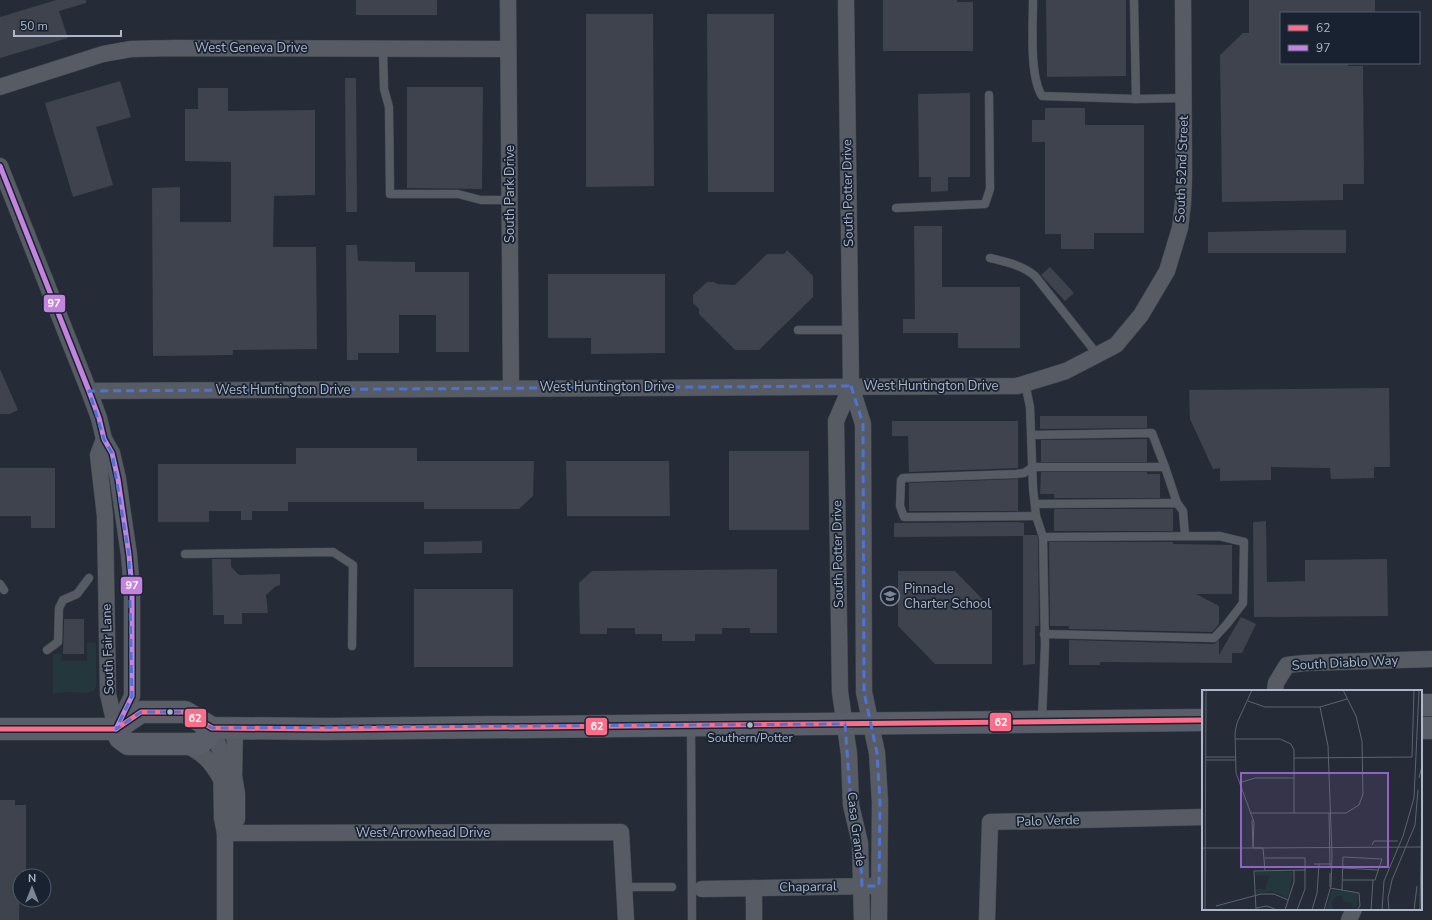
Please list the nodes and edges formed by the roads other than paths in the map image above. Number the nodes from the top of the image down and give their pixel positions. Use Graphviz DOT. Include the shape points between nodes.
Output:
graph roads {
  1 [pos="508,0"];
  2 [pos="846,0"];
  3 [pos="1033,0"];
  4 [pos="1134,0"];
  5 [pos="1183,0"];
  6 [pos="383,49"];
  7 [pos="508,50"];
  8 [pos="0,87"];
  9 [pos="989,95"];
  10 [pos="1184,98"];
  11 [pos="1136,99"];
  12 [pos="0,166"];
  13 [pos="510,200"];
  14 [pos="896,208"];
  15 [pos="990,258"];
  16 [pos="798,330"];
  17 [pos="850,330"];
  18 [pos="1116,345"];
  19 [pos="1098,354"];
  20 [pos="1025,384"];
  21 [pos="851,386"];
  22 [pos="511,388"];
  23 [pos="89,391"];
  24 [pos="1032,435"];
  25 [pos="104,439"];
  26 [pos="1033,467"];
  27 [pos="1165,467"];
  28 [pos="1177,502"];
  29 [pos="1035,504"];
  30 [pos="1036,516"];
  31 [pos="1185,536"];
  32 [pos="1043,537"];
  33 [pos="185,554"];
  34 [pos="89,578"];
  35 [pos="1044,634"];
  36 [pos="352,646"];
  37 [pos="47,650"];
  38 [pos="1432,659"];
  39 [pos="1275,690"];
  40 [pos="1202,720"];
  41 [pos="1042,722"];
  42 [pos="845,724"];
  43 [pos="870,724"];
  44 [pos="691,725"];
  45 [pos="212,728"];
  46 [pos="235,728"];
  47 [pos="0,729"];
  48 [pos="116,729"];
  49 [pos="184,744"];
  50 [pos="222,780"];
  51 [pos="1202,817"];
  52 [pos="225,833"];
  53 [pos="862,886"];
  54 [pos="879,886"];
  55 [pos="624,887"];
  56 [pos="672,887"];
  57 [pos="754,888"];
  58 [pos="702,889"];
  59 [pos="1354,910"];
  60 [pos="225,920"];
  61 [pos="626,920"];
  62 [pos="692,920"];
  63 [pos="754,920"];
  64 [pos="862,920"];
  65 [pos="879,920"];
  66 [pos="987,920"];
  67 [pos="1349,920"];
  1 -- 7 [label="street, South Park Drive"];
  2 -- 17 [label="street, South Potter Drive"];
  3 -- 11 [label="lane" via="1034,65 1042,96"];
  4 -- 11 [label="lane"];
  5 -- 10 [label="street, South 52nd Street"];
  6 -- 7 [label="street, West Geneva Drive"];
  6 -- 8 [label="street, West Geneva Drive" via="131,49 103,54"];
  6 -- 13 [label="lane" via="384,89 389,107 390,194 458,194 481,200"];
  7 -- 13 [label="street, South Park Drive"];
  9 -- 14 [label="lane" via="990,190 985,204"];
  10 -- 11 [label="lane"];
  10 -- 18 [label="street, South 52nd Street" via="1184,176 1180,228 1167,270 1159,286"];
  12 -- 23 [label="street, South Fair Lane"];
  13 -- 22 [label="street, South Park Drive"];
  15 -- 19 [label="lane" via="1014,264 1035,276"];
  16 -- 17 [label="lane"];
  17 -- 21 [label="street, South Potter Drive"];
  18 -- 19 [label="street, West Huntington Drive"];
  19 -- 20 [label="street, West Huntington Drive" via="1066,371"];
  20 -- 21 [label="street, West Huntington Drive"];
  20 -- 24 [label="lane"];
  21 -- 22 [label="street, West Huntington Drive"];
  21 -- 42 [label="street, South Potter Drive" via="836,421 840,692"];
  21 -- 43 [label="street, South Potter Drive" via="863,424 864,692"];
  22 -- 23 [label="street, West Huntington Drive"];
  23 -- 25 [label="street, South Fair Lane"];
  24 -- 26 [label="lane"];
  24 -- 27 [label="lane" via="1152,433"];
  25 -- 48 [label="street, South Fair Lane" via="98,454 105,516 108,694"];
  25 -- 48 [label="street, South Fair Lane" via="112,453 118,478 129,548 132,589 132,696"];
  26 -- 27 [label="lane"];
  26 -- 29 [label="lane"];
  26 -- 30 [label="lane" via="1024,473 1016,474 903,478 900,506 904,517"];
  27 -- 28 [label="lane"];
  28 -- 29 [label="lane"];
  28 -- 31 [label="lane" via="1183,511"];
  29 -- 30 [label="lane"];
  30 -- 32 [label="lane"];
  31 -- 32 [label="lane"];
  31 -- 35 [label="lane" via="1219,536 1244,542 1243,603 1214,638"];
  32 -- 35 [label="lane"];
  33 -- 36 [label="lane" via="333,552 353,565"];
  34 -- 37 [label="lane" via="77,594 63,600 59,608 58,642"];
  35 -- 41 [label="lane"];
  38 -- 39 [label="street, South Diablo Way" via="1287,665 1276,683"];
  40 -- 41 [label="main road"];
  41 -- 43 [label="main road"];
  42 -- 43 [label="main road"];
  42 -- 44 [label="main road"];
  42 -- 53 [label="street, Casa Grande" via="851,805 860,843"];
  43 -- 54 [label="street, Casa Grande" via="877,753 880,802"];
  44 -- 46 [label="main road"];
  44 -- 62 [label="lane"];
  45 -- 46 [label="main road"];
  45 -- 48 [label="main road" via="185,712 140,712"];
  45 -- 49 [label="main road" via="207,738 198,744"];
  45 -- 50 [label="street" via="221,753"];
  46 -- 52 [label="street" via="234,776 237,819"];
  47 -- 48 [label="main road"];
  48 -- 49 [label="main road" via="120,738 128,744"];
  49 -- 50 [label="street" via="204,756"];
  50 -- 52 [label="street" via="222,818"];
  51 -- 66 [label="street, Palo Verde" via="990,822"];
  52 -- 55 [label="street, West Arrowhead Drive" via="622,832"];
  52 -- 60 [label="street"];
  53 -- 54 [label="street"];
  53 -- 57 [label="street, Chaparral"];
  53 -- 64 [label="street, Casa Grande"];
  54 -- 65 [label="street, Casa Grande"];
  55 -- 56 [label="lane"];
  55 -- 61 [label="street"];
  57 -- 58 [label="street, Chaparral"];
  57 -- 63 [label="street"];
  59 -- 67 [label="street"];
}
